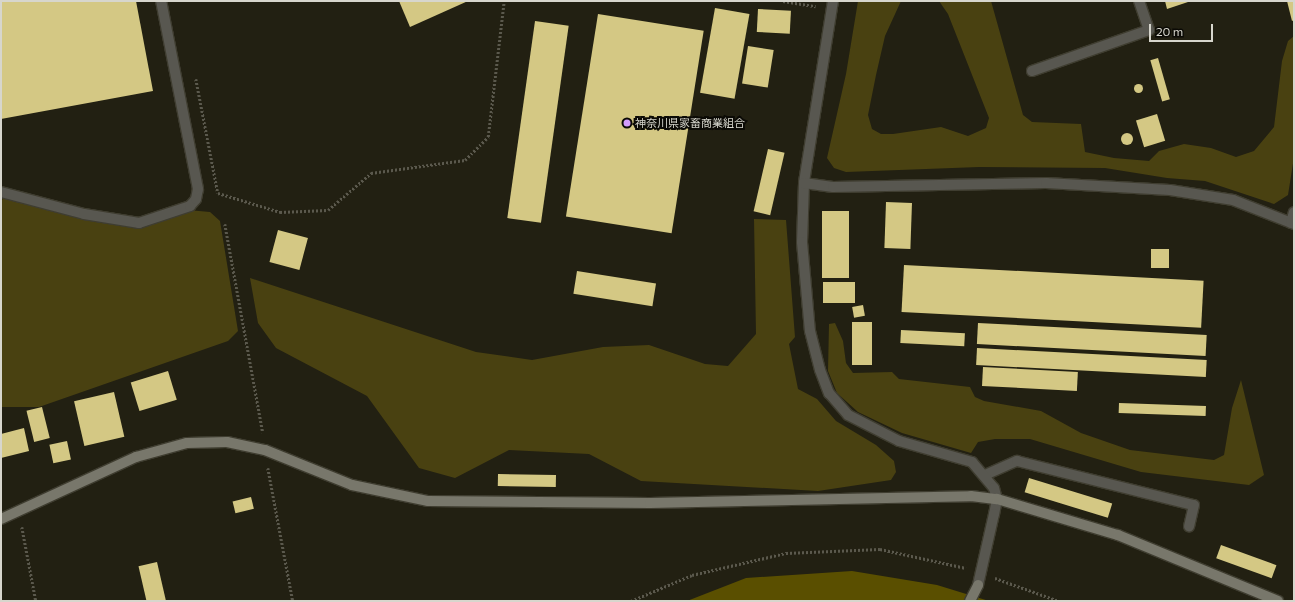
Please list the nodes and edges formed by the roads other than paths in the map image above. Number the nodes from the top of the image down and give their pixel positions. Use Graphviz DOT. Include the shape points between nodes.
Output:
graph roads {
  1 [pos="161,1"];
  2 [pos="1139,1"];
  3 [pos="834,5"];
  4 [pos="1032,71"];
  5 [pos="804,183"];
  6 [pos="1,192"];
  7 [pos="1294,212"];
  8 [pos="1293,224"];
  9 [pos="984,475"];
  10 [pos="997,499"];
  11 [pos="1,519"];
  12 [pos="1189,526"];
  13 [pos="970,601"];
  14 [pos="1278,601"];
  1 -- 6 [label="street" via="198,189 196,199 190,206 139,223 84,214"];
  2 -- 4 [label="street" via="1148,30"];
  3 -- 5 [label="street"];
  5 -- 8 [label="street" via="832,187 1046,183 1170,190 1233,200"];
  5 -- 9 [label="street" via="802,242 810,331 829,393 848,415 899,441 972,462"];
  7 -- 8 [label="street"];
  9 -- 10 [label="street" via="994,488"];
  9 -- 12 [label="street" via="1017,461 1194,505"];
  10 -- 11 [label="street" via="971,496 650,503 428,501 352,485 266,450 227,442 187,443 136,457 19,513"];
  10 -- 13 [label="street" via="978,585"];
  10 -- 14 [label="street" via="1118,535"];
}
